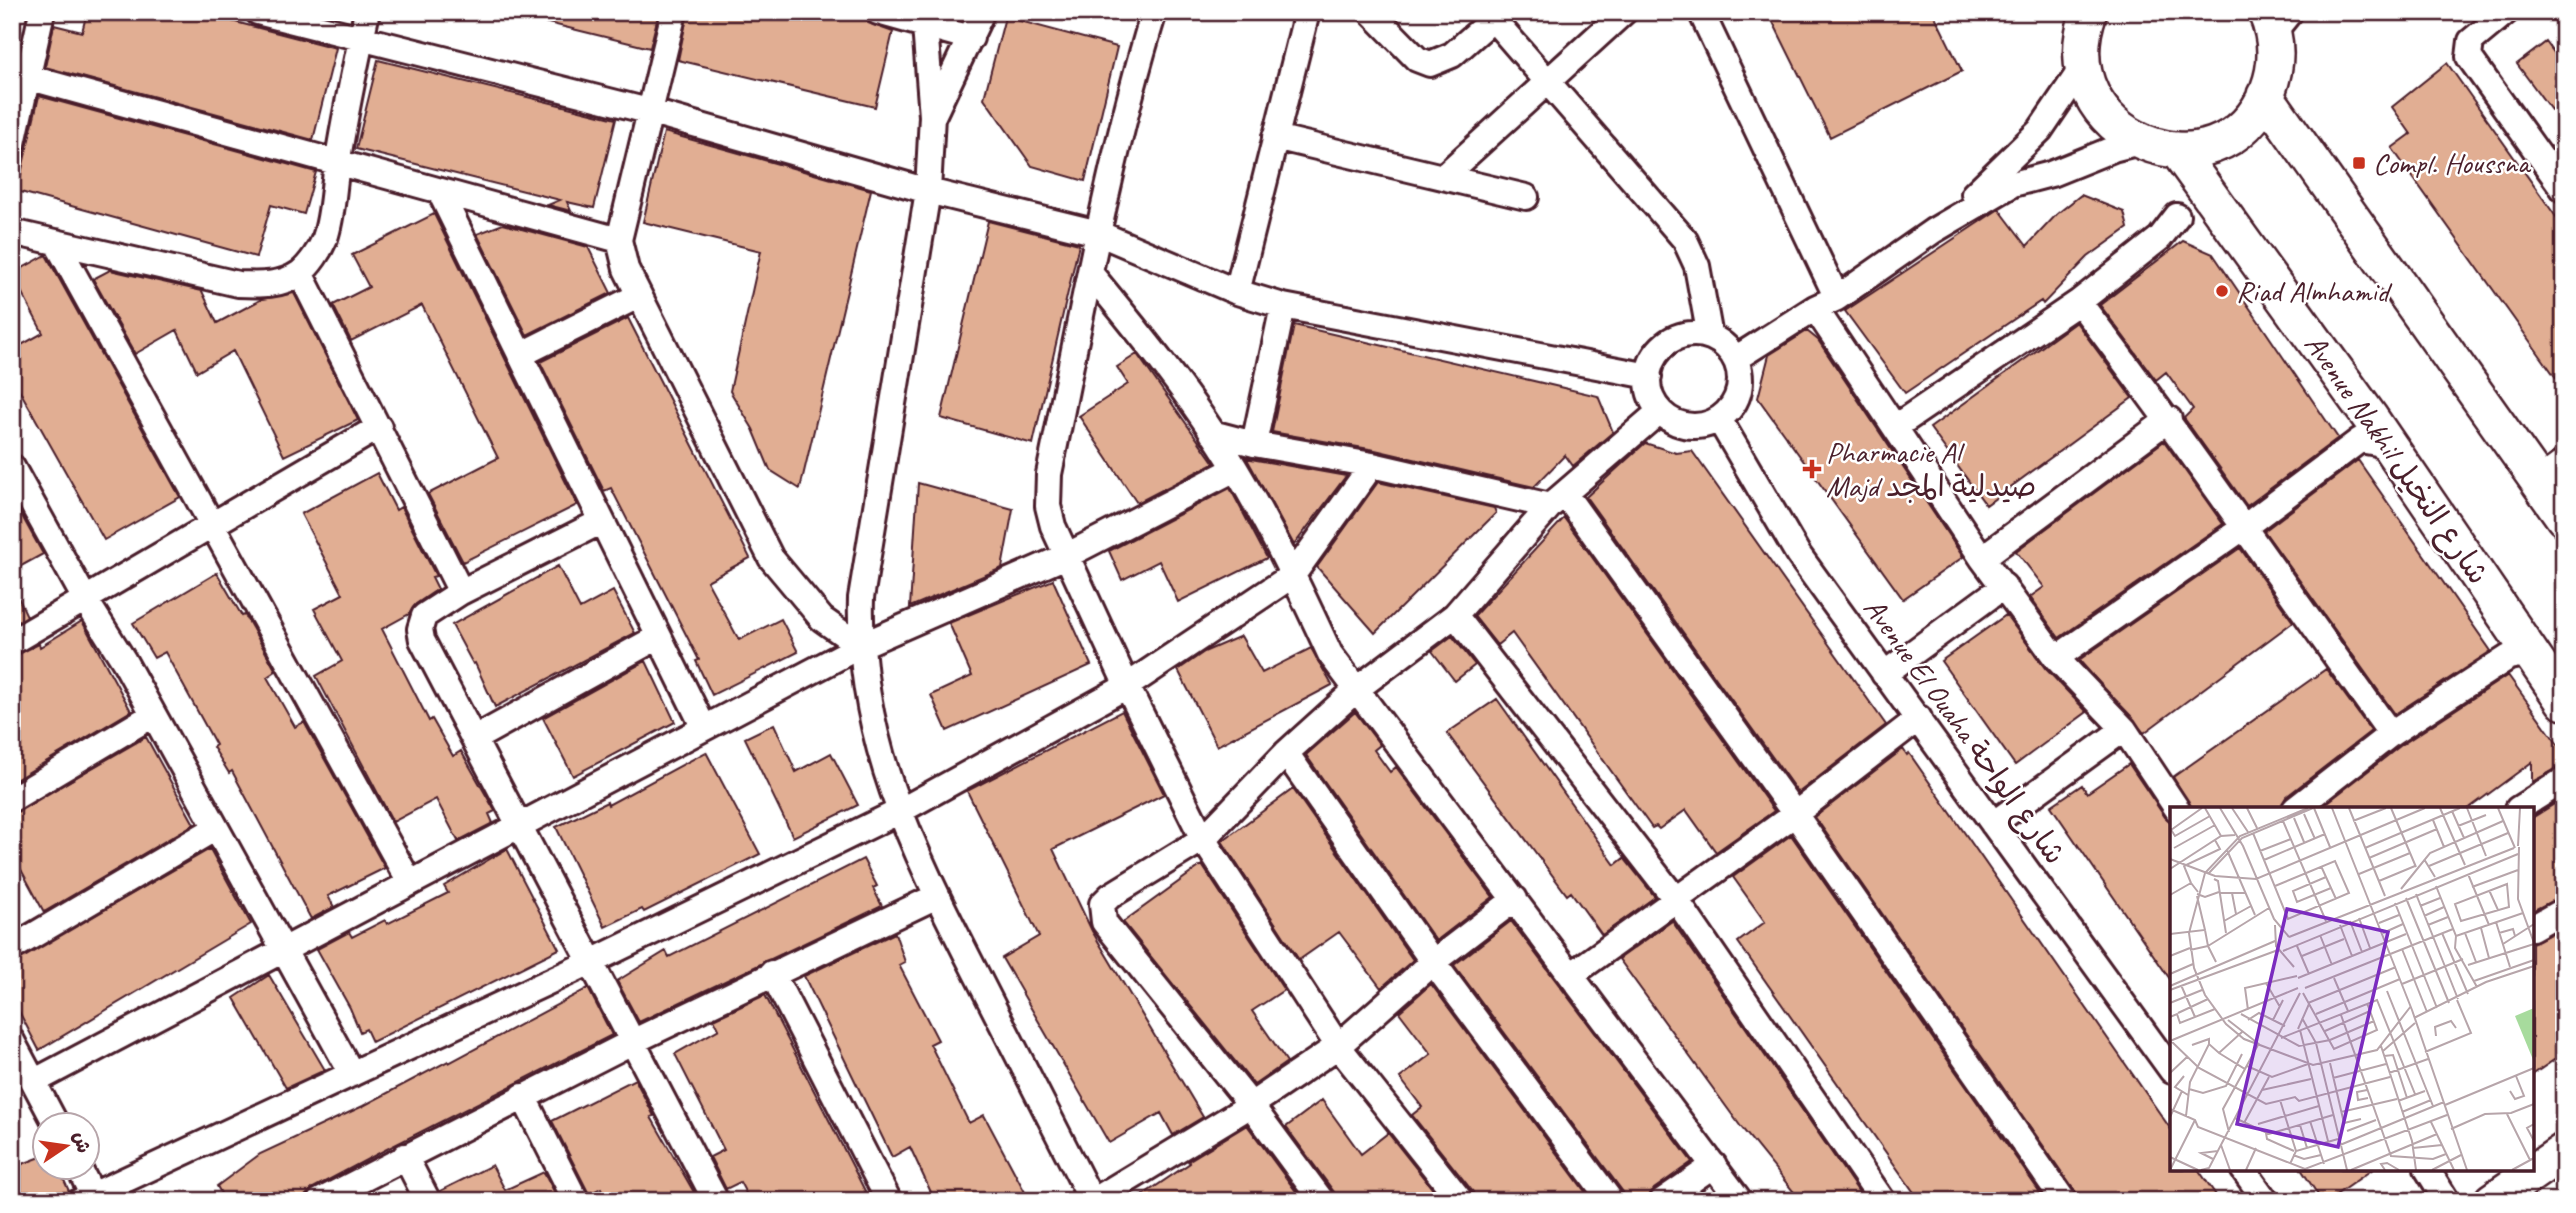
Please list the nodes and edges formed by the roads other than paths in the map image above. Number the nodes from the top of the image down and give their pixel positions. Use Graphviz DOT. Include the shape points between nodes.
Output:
graph roads {
  1 [pos="42,12"];
  2 [pos="258,12"];
  3 [pos="367,12"];
  4 [pos="674,12"];
  5 [pos="878,12"];
  6 [pos="982,12"];
  7 [pos="1154,12"];
  8 [pos="1307,12"];
  9 [pos="1371,12"];
  10 [pos="1624,12"];
  11 [pos="1701,12"];
  12 [pos="2089,12"];
  13 [pos="2506,12"];
  14 [pos="1490,15"];
  15 [pos="927,19"];
  16 [pos="2276,19"];
  17 [pos="361,38"];
  18 [pos="971,38"];
  19 [pos="2082,68"];
  20 [pos="27,77"];
  21 [pos="1548,83"];
  22 [pos="2265,95"];
  23 [pos="652,112"];
  24 [pos="932,116"];
  25 [pos="1275,136"];
  26 [pos="2140,142"];
  27 [pos="12,148"];
  28 [pos="2177,150"];
  29 [pos="337,164"];
  30 [pos="1444,176"];
  31 [pos="2562,183"];
  32 [pos="928,191"];
  33 [pos="440,192"];
  34 [pos="1526,197"];
  35 [pos="2176,216"];
  36 [pos="1933,231"];
  37 [pos="12,232"];
  38 [pos="1098,233"];
  39 [pos="619,240"];
  40 [pos="56,242"];
  41 [pos="300,273"];
  42 [pos="1091,274"];
  43 [pos="1237,292"];
  44 [pos="638,296"];
  45 [pos="1837,298"];
  46 [pos="2079,302"];
  47 [pos="1283,306"];
  48 [pos="1815,308"];
  49 [pos="1710,337"];
  50 [pos="520,355"];
  51 [pos="1735,359"];
  52 [pos="1648,376"];
  53 [pos="1660,411"];
  54 [pos="1720,419"];
  55 [pos="2169,419"];
  56 [pos="379,427"];
  57 [pos="1895,427"];
  58 [pos="1212,433"];
  59 [pos="1254,444"];
  60 [pos="2388,445"];
  61 [pos="1372,465"];
  62 [pos="12,467"];
  63 [pos="1235,468"];
  64 [pos="2551,472"];
  65 [pos="1557,500"];
  66 [pos="2564,518"];
  67 [pos="602,521"];
  68 [pos="212,525"];
  69 [pos="2243,528"];
  70 [pos="1066,556"];
  71 [pos="1982,558"];
  72 [pos="1293,575"];
  73 [pos="2004,586"];
  74 [pos="461,592"];
  75 [pos="85,599"];
  76 [pos="1455,615"];
  77 [pos="658,638"];
  78 [pos="12,642"];
  79 [pos="860,646"];
  80 [pos="2530,653"];
  81 [pos="2056,658"];
  82 [pos="1884,674"];
  83 [pos="1127,687"];
  84 [pos="1358,688"];
  85 [pos="2564,702"];
  86 [pos="153,715"];
  87 [pos="1919,718"];
  88 [pos="704,728"];
  89 [pos="2124,729"];
  90 [pos="2391,734"];
  91 [pos="474,739"];
  92 [pos="1286,753"];
  93 [pos="2564,780"];
  94 [pos="12,799"];
  95 [pos="2176,807"];
  96 [pos="2298,807"];
  97 [pos="2521,807"];
  98 [pos="900,811"];
  99 [pos="1795,814"];
  100 [pos="1993,824"];
  101 [pos="520,825"];
  102 [pos="216,828"];
  103 [pos="1203,839"];
  104 [pos="410,883"];
  105 [pos="937,896"];
  106 [pos="1515,899"];
  107 [pos="1677,901"];
  108 [pos="2564,910"];
  109 [pos="2534,928"];
  110 [pos="12,948"];
  111 [pos="282,950"];
  112 [pos="591,962"];
  113 [pos="1433,962"];
  114 [pos="772,973"];
  115 [pos="1571,975"];
  116 [pos="12,1041"];
  117 [pos="632,1042"];
  118 [pos="1338,1046"];
  119 [pos="2170,1068"];
  120 [pos="352,1074"];
  121 [pos="35,1081"];
  122 [pos="523,1096"];
  123 [pos="1251,1105"];
  124 [pos="50,1112"];
  125 [pos="405,1156"];
  126 [pos="2562,1156"];
  127 [pos="1714,1165"];
  128 [pos="2244,1171"];
  129 [pos="2428,1171"];
  130 [pos="86,1197"];
  131 [pos="320,1201"];
  132 [pos="428,1201"];
  133 [pos="576,1201"];
  134 [pos="716,1201"];
  135 [pos="889,1201"];
  136 [pos="1093,1201"];
  137 [pos="1322,1201"];
  138 [pos="1461,1201"];
  139 [pos="1611,1201"];
  140 [pos="1662,1201"];
  141 [pos="1740,1201"];
  142 [pos="1883,1201"];
  143 [pos="2064,1201"];
  144 [pos="2266,1201"];
  145 [pos="2447,1201"];
  146 [pos="2492,1201"];
  1 -- 20 [label="street"];
  2 -- 17 [label="street"];
  3 -- 17 [label="street"];
  4 -- 23 [label="street"];
  5 -- 15 [label="street"];
  6 -- 18 [label="street"];
  7 -- 38 [label="street"];
  8 -- 25 [label="street"];
  9 -- 14 [label="street" via="1417,59 1430,64 1452,55"];
  10 -- 21 [label="street"];
  11 -- 45 [label="street"];
  12 -- 19 [label="street" via="2081,40"];
  13 -- 31 [label="street" via="2471,41 2469,57"];
  14 -- 21 [label="street"];
  15 -- 18 [label="street"];
  15 -- 24 [label="street"];
  16 -- 22 [label="street" via="2274,65"];
  17 -- 23 [label="street"];
  17 -- 29 [label="street"];
  18 -- 24 [label="street"];
  19 -- 26 [label="street" via="2097,107 2116,128"];
  19 -- 36 [label="street" via="2040,130"];
  20 -- 27 [label="street"];
  20 -- 29 [label="street"];
  21 -- 30 [label="street"];
  21 -- 49 [label="street" via="1685,240 1697,266"];
  22 -- 28 [label="street" via="2244,124 2224,139"];
  22 -- 64 [label="street"];
  23 -- 32 [label="street"];
  23 -- 39 [label="street"];
  24 -- 32 [label="street"];
  25 -- 30 [label="street"];
  25 -- 43 [label="street"];
  26 -- 28 [label="street"];
  26 -- 36 [label="street" via="2013,184"];
  28 -- 60 [label="street, Avenue Nakhil شارع النخيل"];
  29 -- 33 [label="street"];
  29 -- 41 [label="street" via="324,239"];
  30 -- 34 [label="street"];
  32 -- 38 [label="street"];
  32 -- 79 [label="street" via="862,598"];
  33 -- 39 [label="street"];
  33 -- 50 [label="street"];
  35 -- 46 [label="street" via="2160,239"];
  36 -- 45 [label="street"];
  37 -- 40 [label="street"];
  38 -- 42 [label="street"];
  38 -- 43 [label="street"];
  39 -- 44 [label="street"];
  40 -- 41 [label="street" via="238,284 262,285"];
  40 -- 68 [label="street"];
  41 -- 56 [label="street"];
  42 -- 58 [label="street" via="1142,335"];
  42 -- 70 [label="street" via="1047,490 1053,526"];
  43 -- 47 [label="street"];
  44 -- 50 [label="street"];
  44 -- 79 [label="street" via="771,558 822,619"];
  45 -- 48 [label="street"];
  46 -- 55 [label="street"];
  46 -- 57 [label="street"];
  47 -- 52 [label="street"];
  47 -- 59 [label="street"];
  48 -- 51 [label="street"];
  48 -- 57 [label="street"];
  49 -- 51 [label="street"];
  49 -- 52 [label="street" via="1691,334 1667,343 1654,358"];
  50 -- 67 [label="street"];
  51 -- 54 [label="street" via="1740,374 1738,394"];
  52 -- 53 [label="street" via="1651,397"];
  53 -- 54 [label="street" via="1688,426"];
  53 -- 65 [label="street"];
  54 -- 82 [label="street, Avenue El Ouaha شارع الواحة" via="1798,554"];
  55 -- 69 [label="street"];
  55 -- 71 [label="street"];
  56 -- 68 [label="street"];
  56 -- 74 [label="street"];
  57 -- 71 [label="street"];
  58 -- 59 [label="street"];
  58 -- 63 [label="street"];
  59 -- 61 [label="street"];
  60 -- 69 [label="street" via="2360,440"];
  60 -- 80 [label="street, Avenue Nakhil شارع النخيل"];
  61 -- 65 [label="street"];
  61 -- 72 [label="street"];
  62 -- 75 [label="street"];
  63 -- 70 [label="street"];
  63 -- 72 [label="street"];
  64 -- 66 [label="street"];
  65 -- 76 [label="street"];
  65 -- 99 [label="street"];
  67 -- 74 [label="street"];
  67 -- 77 [label="street"];
  68 -- 75 [label="street"];
  68 -- 104 [label="street"];
  69 -- 81 [label="street"];
  69 -- 90 [label="street"];
  70 -- 79 [label="street"];
  70 -- 83 [label="street"];
  71 -- 73 [label="street"];
  72 -- 83 [label="street"];
  72 -- 84 [label="street" via="1330,654"];
  73 -- 81 [label="street"];
  73 -- 82 [label="street"];
  74 -- 91 [label="street" via="424,616 420,629"];
  75 -- 78 [label="street"];
  75 -- 86 [label="street"];
  76 -- 84 [label="street"];
  76 -- 107 [label="street"];
  77 -- 88 [label="street"];
  77 -- 91 [label="street"];
  79 -- 88 [label="street"];
  79 -- 98 [label="street" via="867,707"];
  80 -- 85 [label="street, Avenue Nakhil شارع النخيل"];
  80 -- 90 [label="street" via="2509,657"];
  81 -- 89 [label="street"];
  82 -- 87 [label="street, Avenue El Ouaha شارع الواحة"];
  83 -- 98 [label="street"];
  83 -- 103 [label="street"];
  84 -- 92 [label="street"];
  84 -- 106 [label="street"];
  86 -- 94 [label="street"];
  86 -- 102 [label="street"];
  87 -- 99 [label="street"];
  87 -- 100 [label="street, Avenue El Ouaha شارع الواحة"];
  88 -- 101 [label="street"];
  89 -- 95 [label="street"];
  89 -- 100 [label="street"];
  90 -- 96 [label="street"];
  91 -- 101 [label="street"];
  92 -- 103 [label="street"];
  92 -- 113 [label="street"];
  93 -- 97 [label="street"];
  98 -- 105 [label="street"];
  98 -- 112 [label="street"];
  99 -- 107 [label="street"];
  99 -- 143 [label="street"];
  100 -- 119 [label="street, Avenue El Ouaha شارع الواحة"];
  101 -- 104 [label="street"];
  101 -- 112 [label="street"];
  102 -- 110 [label="street"];
  102 -- 111 [label="street"];
  103 -- 118 [label="street"];
  103 -- 123 [label="street" via="1110,896 1102,904 1101,915"];
  104 -- 111 [label="street"];
  105 -- 114 [label="street"];
  105 -- 136 [label="street"];
  106 -- 113 [label="street"];
  106 -- 115 [label="street"];
  107 -- 115 [label="street"];
  107 -- 142 [label="street"];
  108 -- 109 [label="street"];
  111 -- 120 [label="street"];
  111 -- 121 [label="street"];
  112 -- 117 [label="street"];
  112 -- 120 [label="street"];
  113 -- 118 [label="street"];
  113 -- 139 [label="street"];
  114 -- 117 [label="street"];
  114 -- 135 [label="street"];
  115 -- 127 [label="street"];
  116 -- 121 [label="street"];
  117 -- 122 [label="street"];
  117 -- 134 [label="street"];
  118 -- 123 [label="street"];
  118 -- 138 [label="street"];
  120 -- 130 [label="street"];
  121 -- 124 [label="street"];
  122 -- 125 [label="street"];
  122 -- 133 [label="street"];
  123 -- 136 [label="street"];
  123 -- 137 [label="street"];
  125 -- 131 [label="street"];
  125 -- 132 [label="street"];
  126 -- 146 [label="street"];
  127 -- 140 [label="street"];
  127 -- 141 [label="street"];
  128 -- 144 [label="street"];
  129 -- 145 [label="street"];
}
